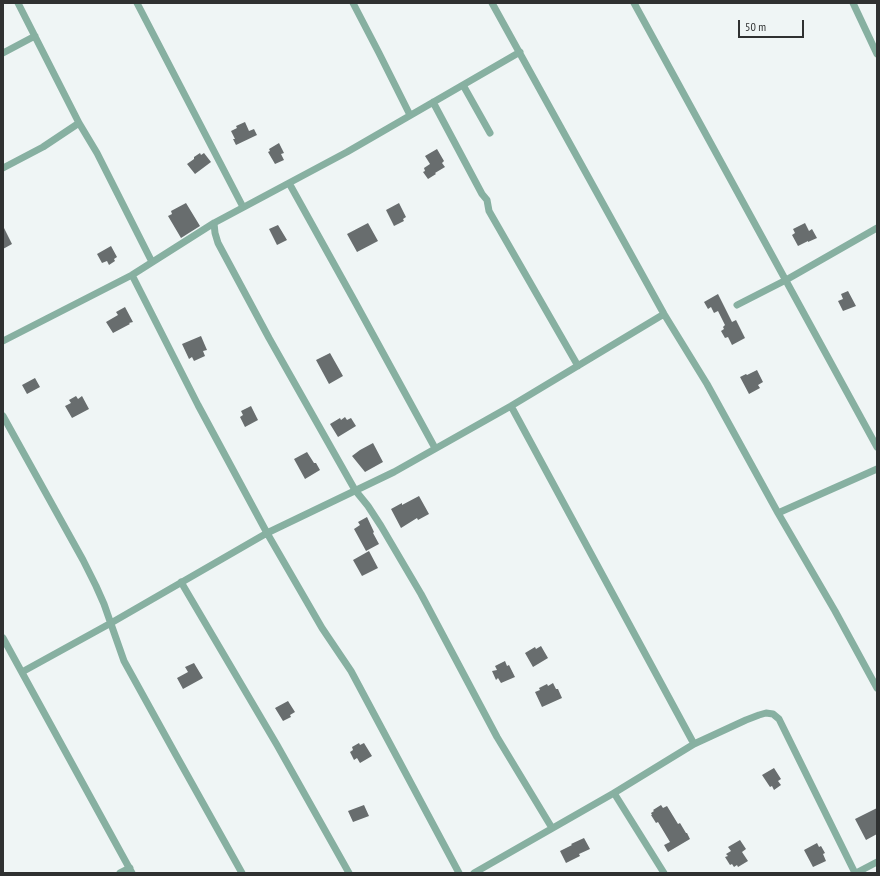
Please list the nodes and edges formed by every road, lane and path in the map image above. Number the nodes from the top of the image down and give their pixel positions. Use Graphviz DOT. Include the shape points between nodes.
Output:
graph roads {
  1 [pos="18,3"];
  2 [pos="137,3"];
  3 [pos="353,3"];
  4 [pos="492,3"];
  5 [pos="634,3"];
  6 [pos="852,3"];
  7 [pos="35,36"];
  8 [pos="520,52"];
  9 [pos="3,53"];
  10 [pos="877,54"];
  11 [pos="463,85"];
  12 [pos="433,102"];
  13 [pos="410,115"];
  14 [pos="78,123"];
  15 [pos="490,133"];
  16 [pos="3,168"];
  17 [pos="289,183"];
  18 [pos="243,207"];
  19 [pos="214,223"];
  20 [pos="877,228"];
  21 [pos="152,262"];
  22 [pos="132,275"];
  23 [pos="786,280"];
  24 [pos="738,305"];
  25 [pos="664,314"];
  26 [pos="3,340"];
  27 [pos="578,366"];
  28 [pos="511,406"];
  29 [pos="3,416"];
  30 [pos="877,447"];
  31 [pos="435,448"];
  32 [pos="877,469"];
  33 [pos="355,490"];
  34 [pos="778,513"];
  35 [pos="267,533"];
  36 [pos="181,582"];
  37 [pos="111,623"];
  38 [pos="3,638"];
  39 [pos="22,672"];
  40 [pos="877,688"];
  41 [pos="694,744"];
  42 [pos="614,793"];
  43 [pos="552,828"];
  44 [pos="877,862"];
  45 [pos="131,870"];
  46 [pos="120,873"];
  47 [pos="242,873"];
  48 [pos="349,873"];
  49 [pos="458,873"];
  50 [pos="474,873"];
  51 [pos="664,873"];
  52 [pos="856,873"];
  1 -- 7 [label="street"];
  2 -- 18 [label="street"];
  3 -- 13 [label="street"];
  4 -- 8 [label="street"];
  5 -- 23 [label="street"];
  6 -- 10 [label="street"];
  7 -- 9 [label="street"];
  7 -- 14 [label="street"];
  8 -- 11 [label="street"];
  8 -- 25 [label="street"];
  11 -- 12 [label="street"];
  11 -- 15 [label="street"];
  12 -- 13 [label="street"];
  12 -- 27 [label="street" via="487,200 489,211"];
  13 -- 17 [label="street"];
  14 -- 16 [label="street" via="43,147"];
  14 -- 21 [label="street" via="97,153"];
  17 -- 18 [label="street"];
  17 -- 31 [label="street"];
  18 -- 19 [label="street"];
  19 -- 21 [label="street"];
  19 -- 33 [label="street" via="218,242"];
  20 -- 23 [label="street"];
  21 -- 22 [label="street"];
  22 -- 26 [label="street"];
  22 -- 35 [label="street"];
  23 -- 24 [label="street"];
  23 -- 30 [label="street"];
  25 -- 27 [label="street"];
  25 -- 34 [label="street" via="707,384"];
  27 -- 28 [label="street"];
  28 -- 31 [label="street"];
  28 -- 41 [label="street"];
  29 -- 37 [label="street" via="83,560"];
  31 -- 33 [label="street" via="394,472"];
  32 -- 34 [label="street"];
  33 -- 35 [label="street"];
  33 -- 43 [label="street" via="377,519 413,580 497,737"];
  34 -- 40 [label="street"];
  35 -- 36 [label="street"];
  35 -- 49 [label="street" via="322,628 351,671"];
  36 -- 37 [label="street"];
  36 -- 48 [label="street"];
  37 -- 39 [label="street"];
  37 -- 47 [label="street" via="124,661"];
  38 -- 39 [label="street"];
  39 -- 45 [label="street"];
  41 -- 42 [label="street"];
  41 -- 52 [label="street" via="759,715 766,713 776,716"];
  42 -- 43 [label="street"];
  42 -- 51 [label="street"];
  43 -- 50 [label="street"];
  44 -- 52 [label="street"];
  45 -- 46 [label="street"];
}
